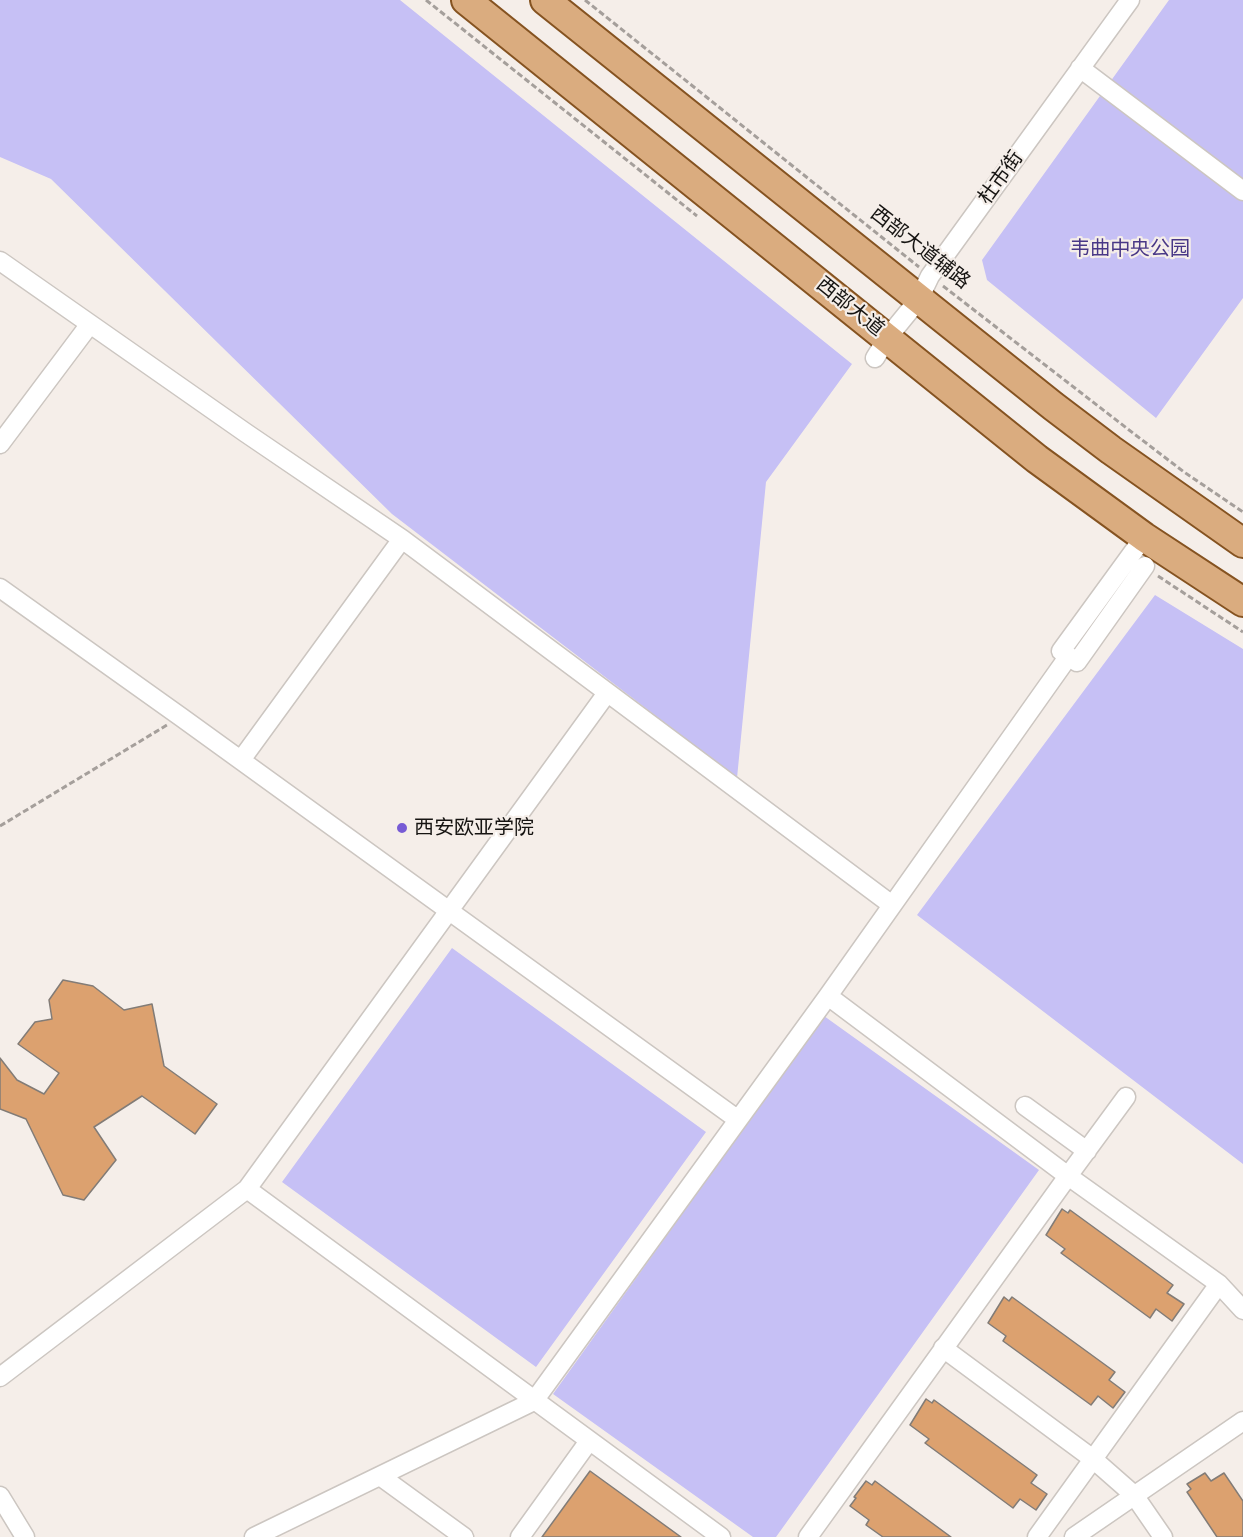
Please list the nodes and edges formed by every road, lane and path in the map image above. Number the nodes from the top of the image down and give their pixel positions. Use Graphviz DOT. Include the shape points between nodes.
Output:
graph roads {
  1 [pos="466,0"];
  2 [pos="545,0"];
  3 [pos="585,0"];
  4 [pos="1130,0"];
  5 [pos="1080,68"];
  6 [pos="1243,191"];
  7 [pos="0,261"];
  8 [pos="924,287"];
  9 [pos="90,324"];
  10 [pos="882,348"];
  11 [pos="0,444"];
  12 [pos="1243,512"];
  13 [pos="1144,537"];
  14 [pos="402,539"];
  15 [pos="1243,543"];
  16 [pos="1145,566"];
  17 [pos="0,588"];
  18 [pos="1243,602"];
  19 [pos="1068,657"];
  20 [pos="608,693"];
  21 [pos="182,717"];
  22 [pos="241,760"];
  23 [pos="0,826"];
  24 [pos="892,905"];
  25 [pos="449,911"];
  26 [pos="828,996"];
  27 [pos="1126,1097"];
  28 [pos="1025,1106"];
  29 [pos="737,1119"];
  30 [pos="1087,1151"];
  31 [pos="1068,1176"];
  32 [pos="247,1189"];
  33 [pos="1219,1284"];
  34 [pos="1243,1310"];
  35 [pos="943,1348"];
  36 [pos="0,1377"];
  37 [pos="534,1401"];
  38 [pos="1243,1421"];
  39 [pos="589,1441"];
  40 [pos="1093,1459"];
  41 [pos="380,1476"];
  42 [pos="1134,1495"];
  43 [pos="0,1496"];
  44 [pos="25,1537"];
  45 [pos="254,1537"];
  46 [pos="464,1537"];
  47 [pos="520,1537"];
  48 [pos="721,1537"];
  49 [pos="808,1537"];
  50 [pos="1037,1537"];
  51 [pos="1074,1537"];
  52 [pos="1163,1537"];
  1 -- 10 [label="main road, 西部大道"];
  2 -- 8 [label="main road"];
  3 -- 8 [label="path, 西部大道辅路"];
  4 -- 5 [label="street, 杜市街"];
  5 -- 6 [label="street"];
  5 -- 8 [label="street, 杜市街"];
  7 -- 9 [label="street"];
  8 -- 10 [label="street, 杜市街"];
  8 -- 12 [label="path, 西部大道辅路"];
  8 -- 15 [label="main road" via="1111,450"];
  9 -- 11 [label="street"];
  9 -- 14 [label="street"];
  10 -- 13 [label="main road, 西部大道"];
  13 -- 18 [label="main road, 西部大道"];
  13 -- 19 [label="street" via="1061,651"];
  14 -- 20 [label="street"];
  14 -- 22 [label="street"];
  16 -- 19 [label="street" via="1077,662"];
  17 -- 21 [label="street"];
  19 -- 24 [label="street"];
  20 -- 24 [label="street"];
  20 -- 25 [label="street"];
  21 -- 22 [label="street"];
  21 -- 23 [label="path"];
  22 -- 25 [label="street"];
  24 -- 26 [label="street"];
  25 -- 29 [label="street"];
  25 -- 32 [label="street"];
  26 -- 29 [label="street"];
  26 -- 31 [label="street"];
  27 -- 30 [label="street"];
  28 -- 30 [label="street"];
  29 -- 37 [label="street"];
  30 -- 31 [label="street"];
  31 -- 33 [label="street"];
  31 -- 35 [label="street"];
  32 -- 36 [label="street"];
  32 -- 37 [label="street"];
  33 -- 34 [label="street"];
  33 -- 40 [label="street"];
  35 -- 40 [label="street"];
  35 -- 49 [label="street"];
  37 -- 39 [label="street"];
  37 -- 41 [label="street"];
  38 -- 42 [label="street"];
  39 -- 47 [label="street"];
  39 -- 48 [label="street"];
  40 -- 42 [label="street"];
  40 -- 50 [label="street"];
  41 -- 45 [label="street"];
  41 -- 46 [label="street"];
  42 -- 51 [label="street"];
  42 -- 52 [label="street"];
  43 -- 44 [label="street"];
}
